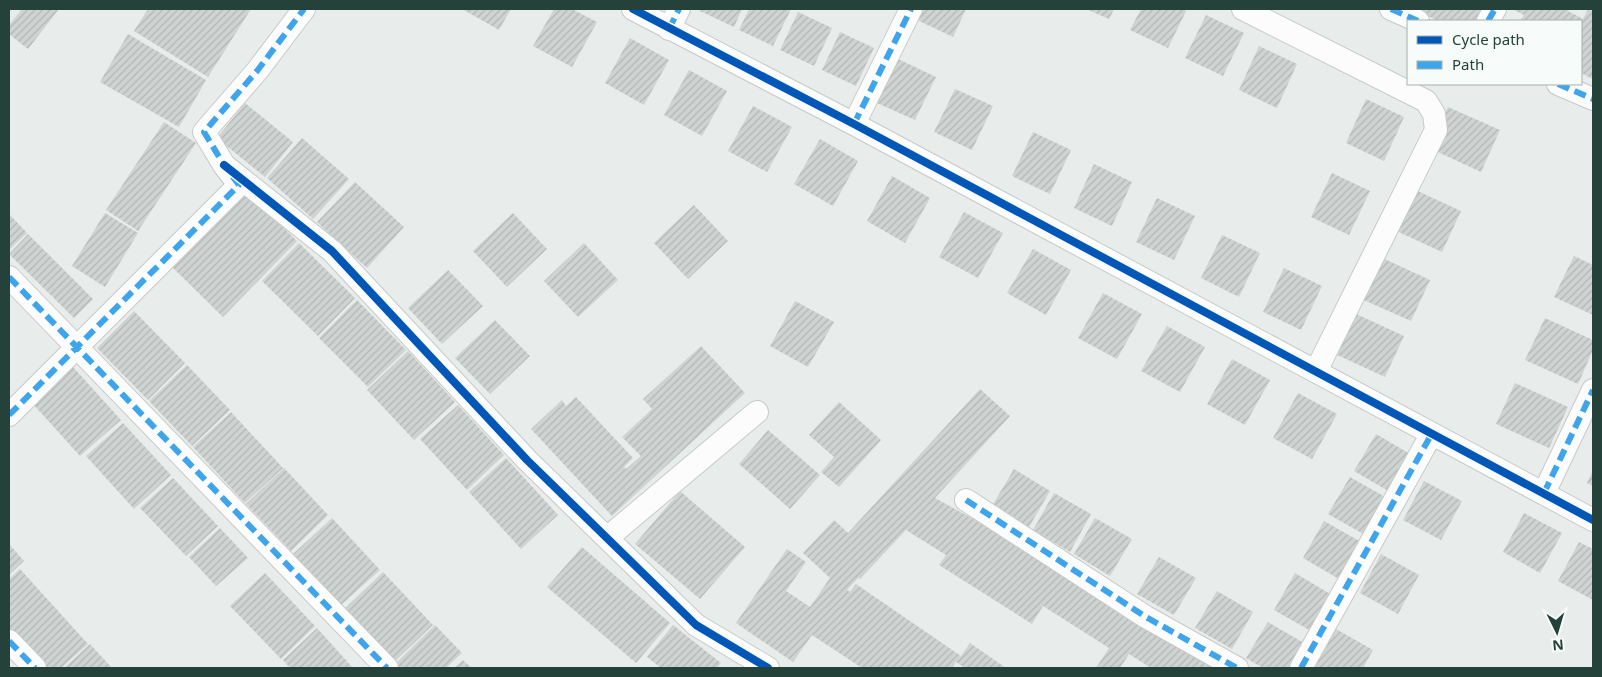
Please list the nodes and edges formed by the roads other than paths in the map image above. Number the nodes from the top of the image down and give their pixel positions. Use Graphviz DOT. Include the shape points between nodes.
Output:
graph roads {
  1 [pos="304,9"];
  2 [pos="633,9"];
  3 [pos="679,9"];
  4 [pos="911,9"];
  5 [pos="1243,9"];
  6 [pos="1391,9"];
  7 [pos="1495,9"];
  8 [pos="1416,20"];
  9 [pos="1489,20"];
  10 [pos="669,29"];
  11 [pos="1560,85"];
  12 [pos="1593,100"];
  13 [pos="854,124"];
  14 [pos="224,165"];
  15 [pos="9,277"];
  16 [pos="77,348"];
  17 [pos="1316,371"];
  18 [pos="1593,390"];
  19 [pos="757,412"];
  20 [pos="9,415"];
  21 [pos="1432,435"];
  22 [pos="1544,494"];
  23 [pos="966,500"];
  24 [pos="1593,520"];
  25 [pos="607,538"];
  26 [pos="9,641"];
  27 [pos="35,668"];
  28 [pos="387,668"];
  29 [pos="768,668"];
  30 [pos="1237,668"];
  31 [pos="1301,668"];
  1 -- 14 [label="street" via="257,71 204,132"];
  2 -- 10 [label="street"];
  3 -- 10 [label="street"];
  4 -- 13 [label="street"];
  5 -- 17 [label="street" via="1426,101 1434,114 1436,130"];
  6 -- 8 [label="street"];
  7 -- 9 [label="street"];
  10 -- 13 [label="street"];
  11 -- 12 [label="street"];
  13 -- 17 [label="street"];
  14 -- 16 [label="street" via="239,185"];
  14 -- 25 [label="street" via="332,251 527,460"];
  15 -- 16 [label="street"];
  16 -- 20 [label="street"];
  16 -- 28 [label="street"];
  17 -- 21 [label="street"];
  18 -- 22 [label="street"];
  19 -- 25 [label="street"];
  21 -- 22 [label="street"];
  21 -- 31 [label="street"];
  22 -- 24 [label="street"];
  23 -- 30 [label="street" via="1146,617"];
  25 -- 29 [label="street" via="696,625"];
  26 -- 27 [label="street"];
}
